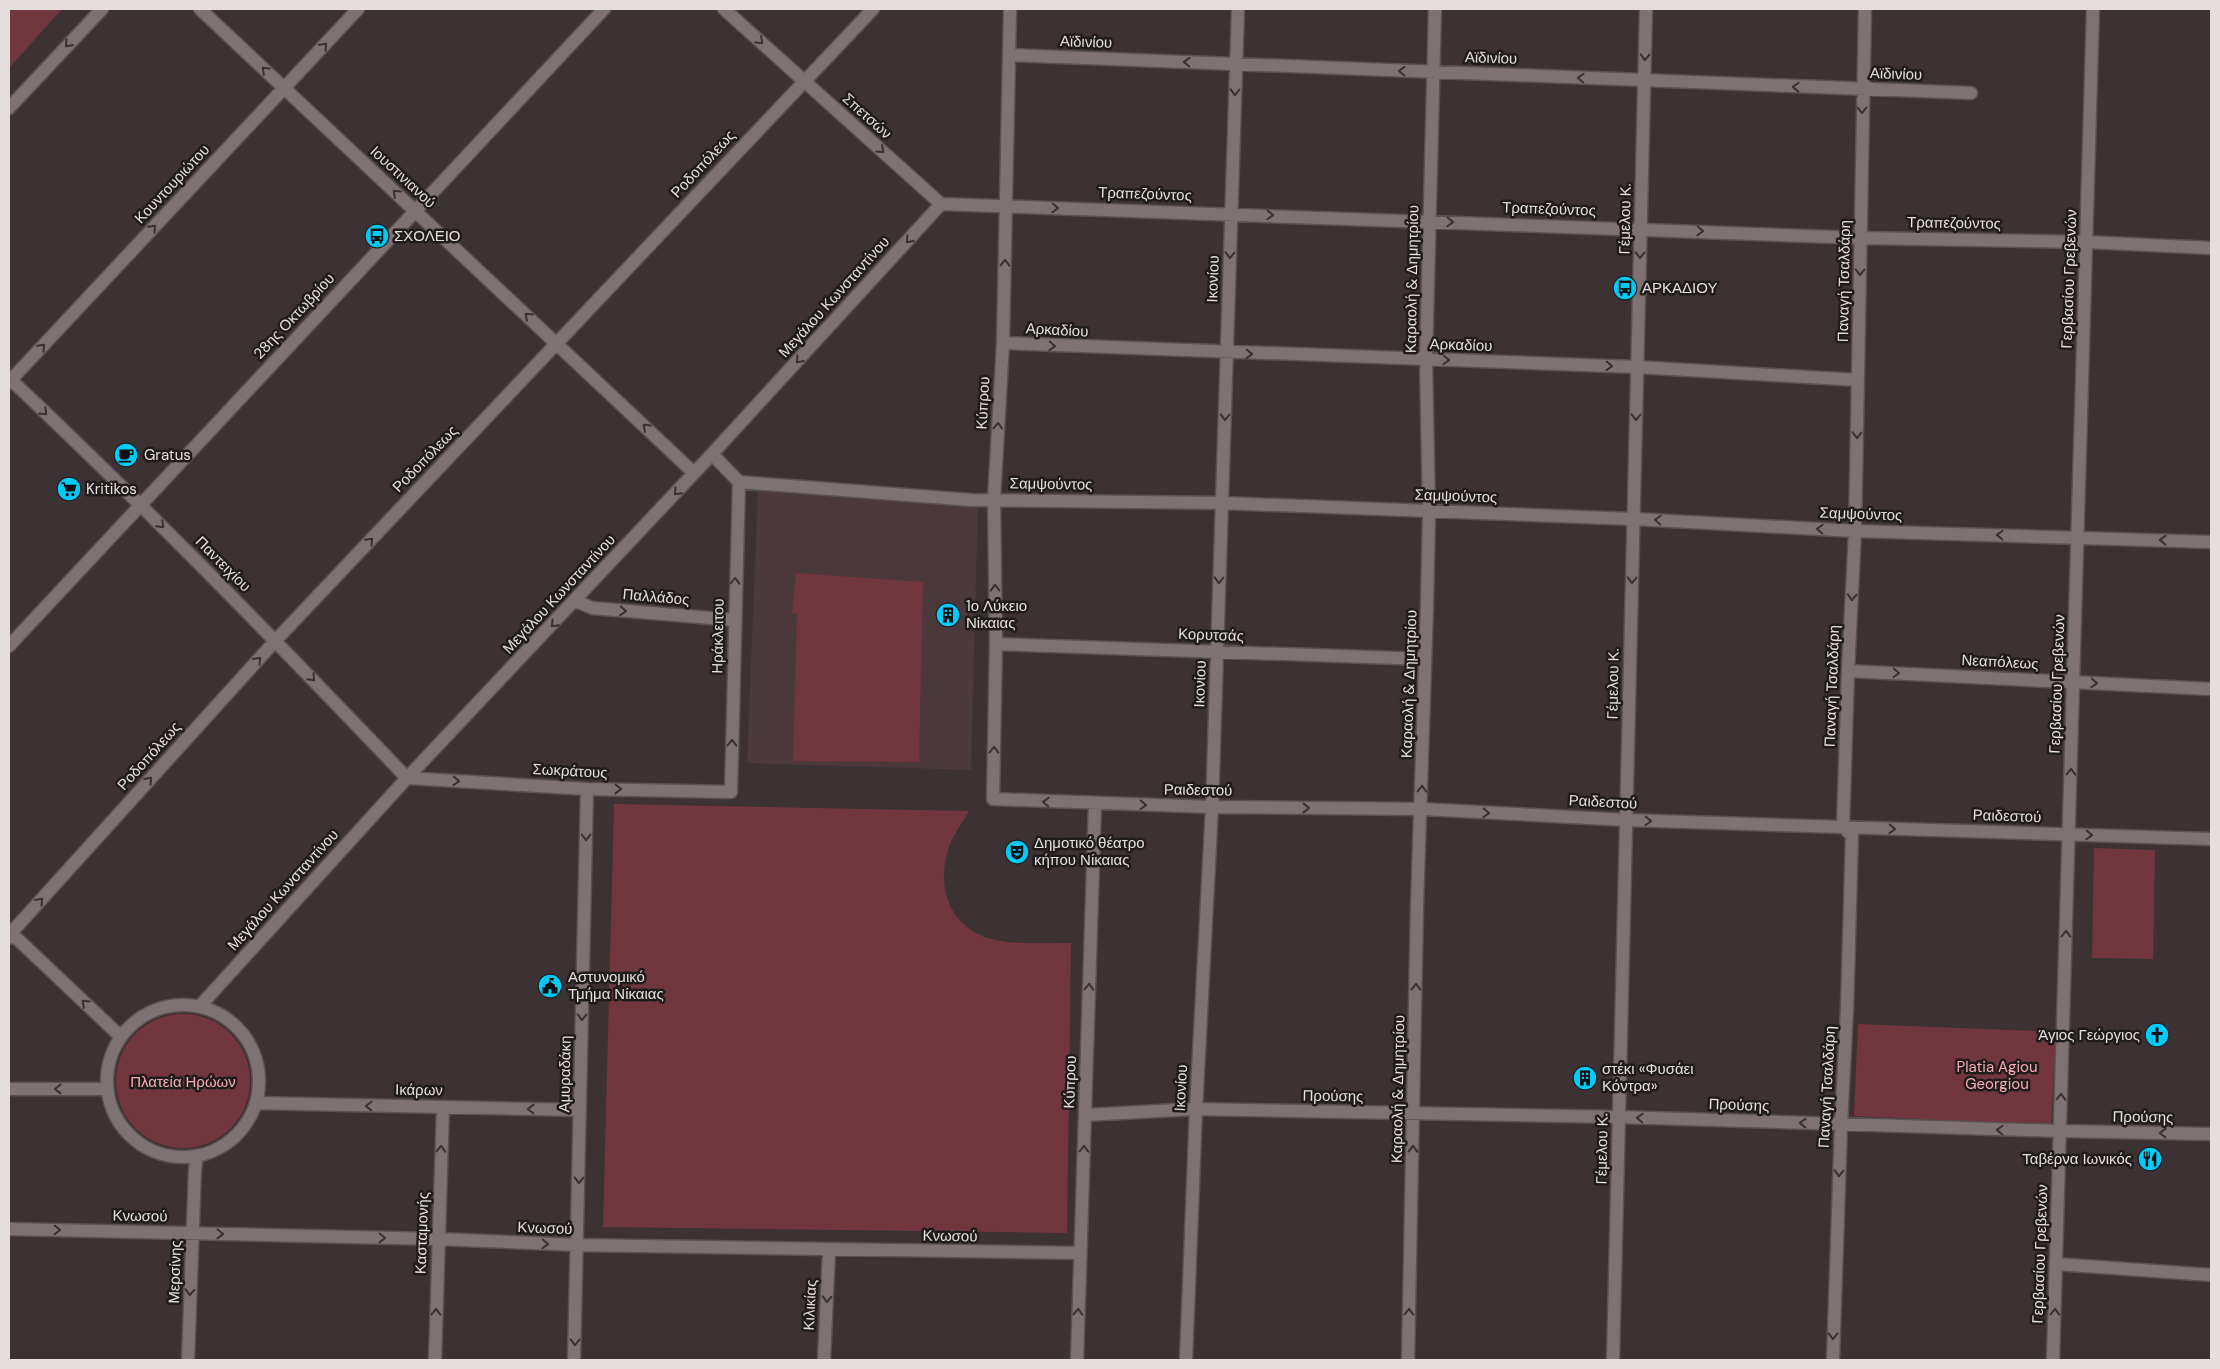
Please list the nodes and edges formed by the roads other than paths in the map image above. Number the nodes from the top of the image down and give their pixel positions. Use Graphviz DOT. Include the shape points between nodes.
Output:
graph roads {
  1 [pos="102,9"];
  2 [pos="200,9"];
  3 [pos="358,9"];
  4 [pos="604,9"];
  5 [pos="724,9"];
  6 [pos="873,9"];
  7 [pos="1010,9"];
  8 [pos="1238,9"];
  9 [pos="1435,9"];
  10 [pos="1646,9"];
  11 [pos="1865,9"];
  12 [pos="2093,9"];
  13 [pos="1010,55"];
  14 [pos="1236,64"];
  15 [pos="1434,72"];
  16 [pos="804,81"];
  17 [pos="1644,81"];
  18 [pos="284,88"];
  19 [pos="1862,89"];
  20 [pos="1971,93"];
  21 [pos="9,108"];
  22 [pos="941,204"];
  23 [pos="1006,206"];
  24 [pos="415,211"];
  25 [pos="1231,214"];
  26 [pos="1430,221"];
  27 [pos="1640,228"];
  28 [pos="1861,238"];
  29 [pos="2086,242"];
  30 [pos="2211,248"];
  31 [pos="1003,343"];
  32 [pos="557,344"];
  33 [pos="1227,353"];
  34 [pos="1426,360"];
  35 [pos="1637,367"];
  36 [pos="9,380"];
  37 [pos="1858,380"];
  38 [pos="712,454"];
  39 [pos="694,473"];
  40 [pos="739,482"];
  41 [pos="994,499"];
  42 [pos="1222,503"];
  43 [pos="141,504"];
  44 [pos="1429,512"];
  45 [pos="1634,519"];
  46 [pos="1856,531"];
  47 [pos="2078,537"];
  48 [pos="2211,542"];
  49 [pos="576,601"];
  50 [pos="734,620"];
  51 [pos="276,640"];
  52 [pos="996,644"];
  53 [pos="9,646"];
  54 [pos="1217,652"];
  55 [pos="1425,659"];
  56 [pos="1848,671"];
  57 [pos="2073,682"];
  58 [pos="2211,689"];
  59 [pos="407,778"];
  60 [pos="588,789"];
  61 [pos="731,792"];
  62 [pos="993,799"];
  63 [pos="1095,804"];
  64 [pos="1212,808"];
  65 [pos="1422,809"];
  66 [pos="1626,820"];
  67 [pos="1843,827"];
  68 [pos="2069,834"];
  69 [pos="2211,839"];
  70 [pos="9,934"];
  71 [pos="200,1006"];
  72 [pos="120,1036"];
  73 [pos="9,1089"];
  74 [pos="106,1089"];
  75 [pos="257,1103"];
  76 [pos="443,1107"];
  77 [pos="1196,1109"];
  78 [pos="580,1110"];
  79 [pos="1413,1114"];
  80 [pos="1085,1115"];
  81 [pos="1619,1117"];
  82 [pos="1841,1125"];
  83 [pos="2060,1131"];
  84 [pos="2211,1134"];
  85 [pos="197,1156"];
  86 [pos="9,1229"];
  87 [pos="192,1233"];
  88 [pos="438,1239"];
  89 [pos="577,1245"];
  90 [pos="829,1250"];
  91 [pos="1080,1253"];
  92 [pos="2056,1264"];
  93 [pos="2211,1275"];
  94 [pos="188,1360"];
  95 [pos="435,1360"];
  96 [pos="574,1360"];
  97 [pos="824,1360"];
  98 [pos="1077,1360"];
  99 [pos="1186,1360"];
  100 [pos="1408,1360"];
  101 [pos="1613,1360"];
  102 [pos="1833,1360"];
  103 [pos="2053,1360"];
  1 -- 21 [label="street, one-way"];
  18 -- 2 [label="street, Ιουστινιανού, one-way"];
  18 -- 3 [label="street, Κουντουριώτου, one-way"];
  4 -- 24 [label="street, 28ης Οκτωβρίου"];
  5 -- 16 [label="street, Σπετσών, one-way"];
  6 -- 16 [label="street, Ροδοπόλεως"];
  7 -- 13 [label="street, Κύπρου"];
  8 -- 14 [label="street, Ικονίου"];
  9 -- 15 [label="street, Καραολή & Δημητρίου"];
  10 -- 17 [label="street, Γέμελου Κ., one-way"];
  11 -- 19 [label="street, Παναγή Τσαλδάρη"];
  12 -- 29 [label="street, Γερβασίου Γρεβενών"];
  14 -- 13 [label="street, Αϊδινίου, one-way"];
  13 -- 23 [label="street, Κύπρου"];
  15 -- 14 [label="street, Αϊδινίου, one-way"];
  14 -- 25 [label="street, Ικονίου, one-way"];
  17 -- 15 [label="street, Αϊδινίου, one-way"];
  15 -- 26 [label="street, Καραολή & Δημητρίου"];
  16 -- 22 [label="street, Σπετσών, one-way"];
  16 -- 32 [label="street, Ροδοπόλεως"];
  19 -- 17 [label="street, Αϊδινίου, one-way"];
  17 -- 27 [label="street, Γέμελου Κ."];
  24 -- 18 [label="street, Ιουστινιανού, one-way"];
  36 -- 18 [label="street, Κουντουριώτου, one-way"];
  19 -- 20 [label="street, Αϊδινίου"];
  19 -- 28 [label="street, Παναγή Τσαλδάρη, one-way"];
  22 -- 23 [label="street"];
  22 -- 38 [label="street, Μεγάλου Κωνσταντίνου, one-way"];
  23 -- 25 [label="street, Τραπεζούντος, one-way"];
  31 -- 23 [label="street, Κύπρου, one-way"];
  32 -- 24 [label="street, Ιουστινιανού, one-way"];
  24 -- 43 [label="street, 28ης Οκτωβρίου"];
  25 -- 26 [label="street, Τραπεζούντος, one-way"];
  25 -- 33 [label="street, Ικονίου, one-way"];
  26 -- 27 [label="street, Τραπεζούντος, one-way"];
  26 -- 34 [label="street, Καραολή & Δημητρίου"];
  27 -- 28 [label="street, Τραπεζούντος, one-way"];
  27 -- 35 [label="street, Γέμελου Κ., one-way"];
  28 -- 29 [label="street, Τραπεζούντος"];
  28 -- 37 [label="street, Παναγή Τσαλδάρη, one-way"];
  29 -- 30 [label="street, Τραπεζούντος"];
  29 -- 47 [label="street, Γερβασίου Γρεβενών"];
  31 -- 33 [label="street, Αρκαδίου, one-way"];
  41 -- 31 [label="street, Κύπρου, one-way"];
  39 -- 32 [label="street, Ιουστινιανού, one-way"];
  51 -- 32 [label="street, Ροδοπόλεως, one-way"];
  33 -- 34 [label="street, Αρκαδίου, one-way"];
  33 -- 42 [label="street, Ικονίου, one-way"];
  34 -- 35 [label="street, Αρκαδίου, one-way"];
  34 -- 44 [label="street, Καραολή & Δημητρίου"];
  35 -- 37 [label="street, Αρκαδίου"];
  35 -- 45 [label="street, Γέμελου Κ., one-way"];
  36 -- 43 [label="street, Παντειχίου, one-way"];
  37 -- 46 [label="street, Παναγή Τσαλδάρη, one-way"];
  38 -- 39 [label="street, Μεγάλου Κωνσταντίνου"];
  38 -- 40 [label="street"];
  39 -- 49 [label="street, Μεγάλου Κωνσταντίνου, one-way"];
  40 -- 41 [label="street, Σαμψούντος" via="971,500"];
  50 -- 40 [label="street, Ηράκλειτου, one-way"];
  41 -- 42 [label="street, Σαμψούντος"];
  52 -- 41 [label="street, Κύπρου, one-way"];
  42 -- 44 [label="street, Σαμψούντος"];
  42 -- 54 [label="street, Ικονίου, one-way"];
  43 -- 51 [label="street, Παντειχίου, one-way"];
  43 -- 53 [label="street, 28ης Οκτωβρίου"];
  44 -- 45 [label="street, Σαμψούντος"];
  44 -- 55 [label="street, Καραολή & Δημητρίου"];
  46 -- 45 [label="street, Σαμψούντος, one-way"];
  45 -- 66 [label="street, Γέμελου Κ., one-way"];
  47 -- 46 [label="street, Σαμψούντος, one-way"];
  46 -- 56 [label="street, Παναγή Τσαλδάρη, one-way"];
  48 -- 47 [label="street, Σαμψούντος, one-way"];
  47 -- 57 [label="street, Γερβασίου Γρεβενών"];
  49 -- 50 [label="street, Παλλάδος, one-way" via="592,608"];
  49 -- 59 [label="street, Μεγάλου Κωνσταντίνου, one-way"];
  61 -- 50 [label="street, Ηράκλειτου, one-way"];
  51 -- 59 [label="street, Παντειχίου, one-way"];
  70 -- 51 [label="street, Ροδοπόλεως, one-way"];
  52 -- 54 [label="street, Κορυτσάς"];
  62 -- 52 [label="street, Κύπρου, one-way"];
  54 -- 55 [label="street, Κορυτσάς"];
  54 -- 64 [label="street, Ικονίου"];
  65 -- 55 [label="street, Καραολή & Δημητρίου, one-way"];
  56 -- 57 [label="street, Νεαπόλεως, one-way"];
  56 -- 67 [label="street, Παναγή Τσαλδάρη"];
  57 -- 58 [label="street, Νεαπόλεως, one-way"];
  68 -- 57 [label="street, Γερβασίου Γρεβενών, one-way"];
  59 -- 60 [label="street, Σωκράτους, one-way"];
  59 -- 71 [label="street, Μεγάλου Κωνσταντίνου"];
  60 -- 61 [label="street, Σωκράτους, one-way"];
  60 -- 78 [label="street, Αμυραδάκη, one-way"];
  63 -- 62 [label="street, Ραιδεστού, one-way"];
  63 -- 64 [label="street, Ραιδεστού, one-way"];
  80 -- 63 [label="street, Κύπρου, one-way"];
  64 -- 65 [label="street, Ραιδεστού, one-way"];
  64 -- 77 [label="street, Ικονίου"];
  65 -- 66 [label="street, Ραιδεστού, one-way"];
  79 -- 65 [label="street, Καραολή & Δημητρίου, one-way"];
  66 -- 67 [label="street, Ραιδεστού, one-way"];
  66 -- 81 [label="street, Γέμελου Κ."];
  67 -- 68 [label="street, Ραιδεστού, one-way"];
  67 -- 82 [label="street, Παναγή Τσαλδάρη" via="1852,836 1848,1009"];
  68 -- 69 [label="street, Ραιδεστού, one-way"];
  83 -- 68 [label="street, Γερβασίου Γρεβενών, one-way"];
  72 -- 70 [label="street, one-way"];
  71 -- 72 [label="street" via="178,1004 156,1009 136,1020"];
  71 -- 75 [label="street" via="224,1015 243,1032 255,1053 260,1078"];
  72 -- 74 [label="street" via="111,1052"];
  74 -- 73 [label="street, one-way"];
  74 -- 85 [label="street" via="119,1123 130,1136 145,1147 170,1156"];
  76 -- 75 [label="street, Ικάρων, one-way"];
  75 -- 85 [label="street" via="248,1122 234,1138 217,1150"];
  78 -- 76 [label="street, Ικάρων, one-way"];
  88 -- 76 [label="street, Κασταμονής, one-way"];
  77 -- 79 [label="street, Προύσης"];
  77 -- 80 [label="street, Προύσης"];
  77 -- 99 [label="street, Ικονίου"];
  78 -- 89 [label="street, Αμυραδάκη, one-way"];
  79 -- 81 [label="street, Προύσης"];
  100 -- 79 [label="street, Καραολή & Δημητρίου, one-way"];
  91 -- 80 [label="street, Κύπρου, one-way"];
  82 -- 81 [label="street, Προύσης, one-way"];
  81 -- 101 [label="street, Γέμελου Κ."];
  83 -- 82 [label="street, Προύσης, one-way"];
  82 -- 102 [label="street, Παναγή Τσαλδάρη, one-way"];
  84 -- 83 [label="street, Προύσης, one-way"];
  83 -- 92 [label="street, Γερβασίου Γρεβενών"];
  85 -- 87 [label="street, Μερσίνης"];
  86 -- 87 [label="street, Κνωσού, one-way"];
  87 -- 88 [label="street, Κνωσού, one-way"];
  87 -- 94 [label="street, Μερσίνης, one-way"];
  88 -- 89 [label="street, Κνωσού, one-way"];
  95 -- 88 [label="street, Κασταμονής, one-way"];
  89 -- 90 [label="street, Κνωσού"];
  89 -- 96 [label="street, Αμυραδάκη, one-way"];
  90 -- 91 [label="street, Κνωσού"];
  90 -- 97 [label="street, Κιλικίας, one-way"];
  98 -- 91 [label="street, Κύπρου, one-way"];
  92 -- 93 [label="street"];
  103 -- 92 [label="street, Γερβασίου Γρεβενών, one-way"];
}
